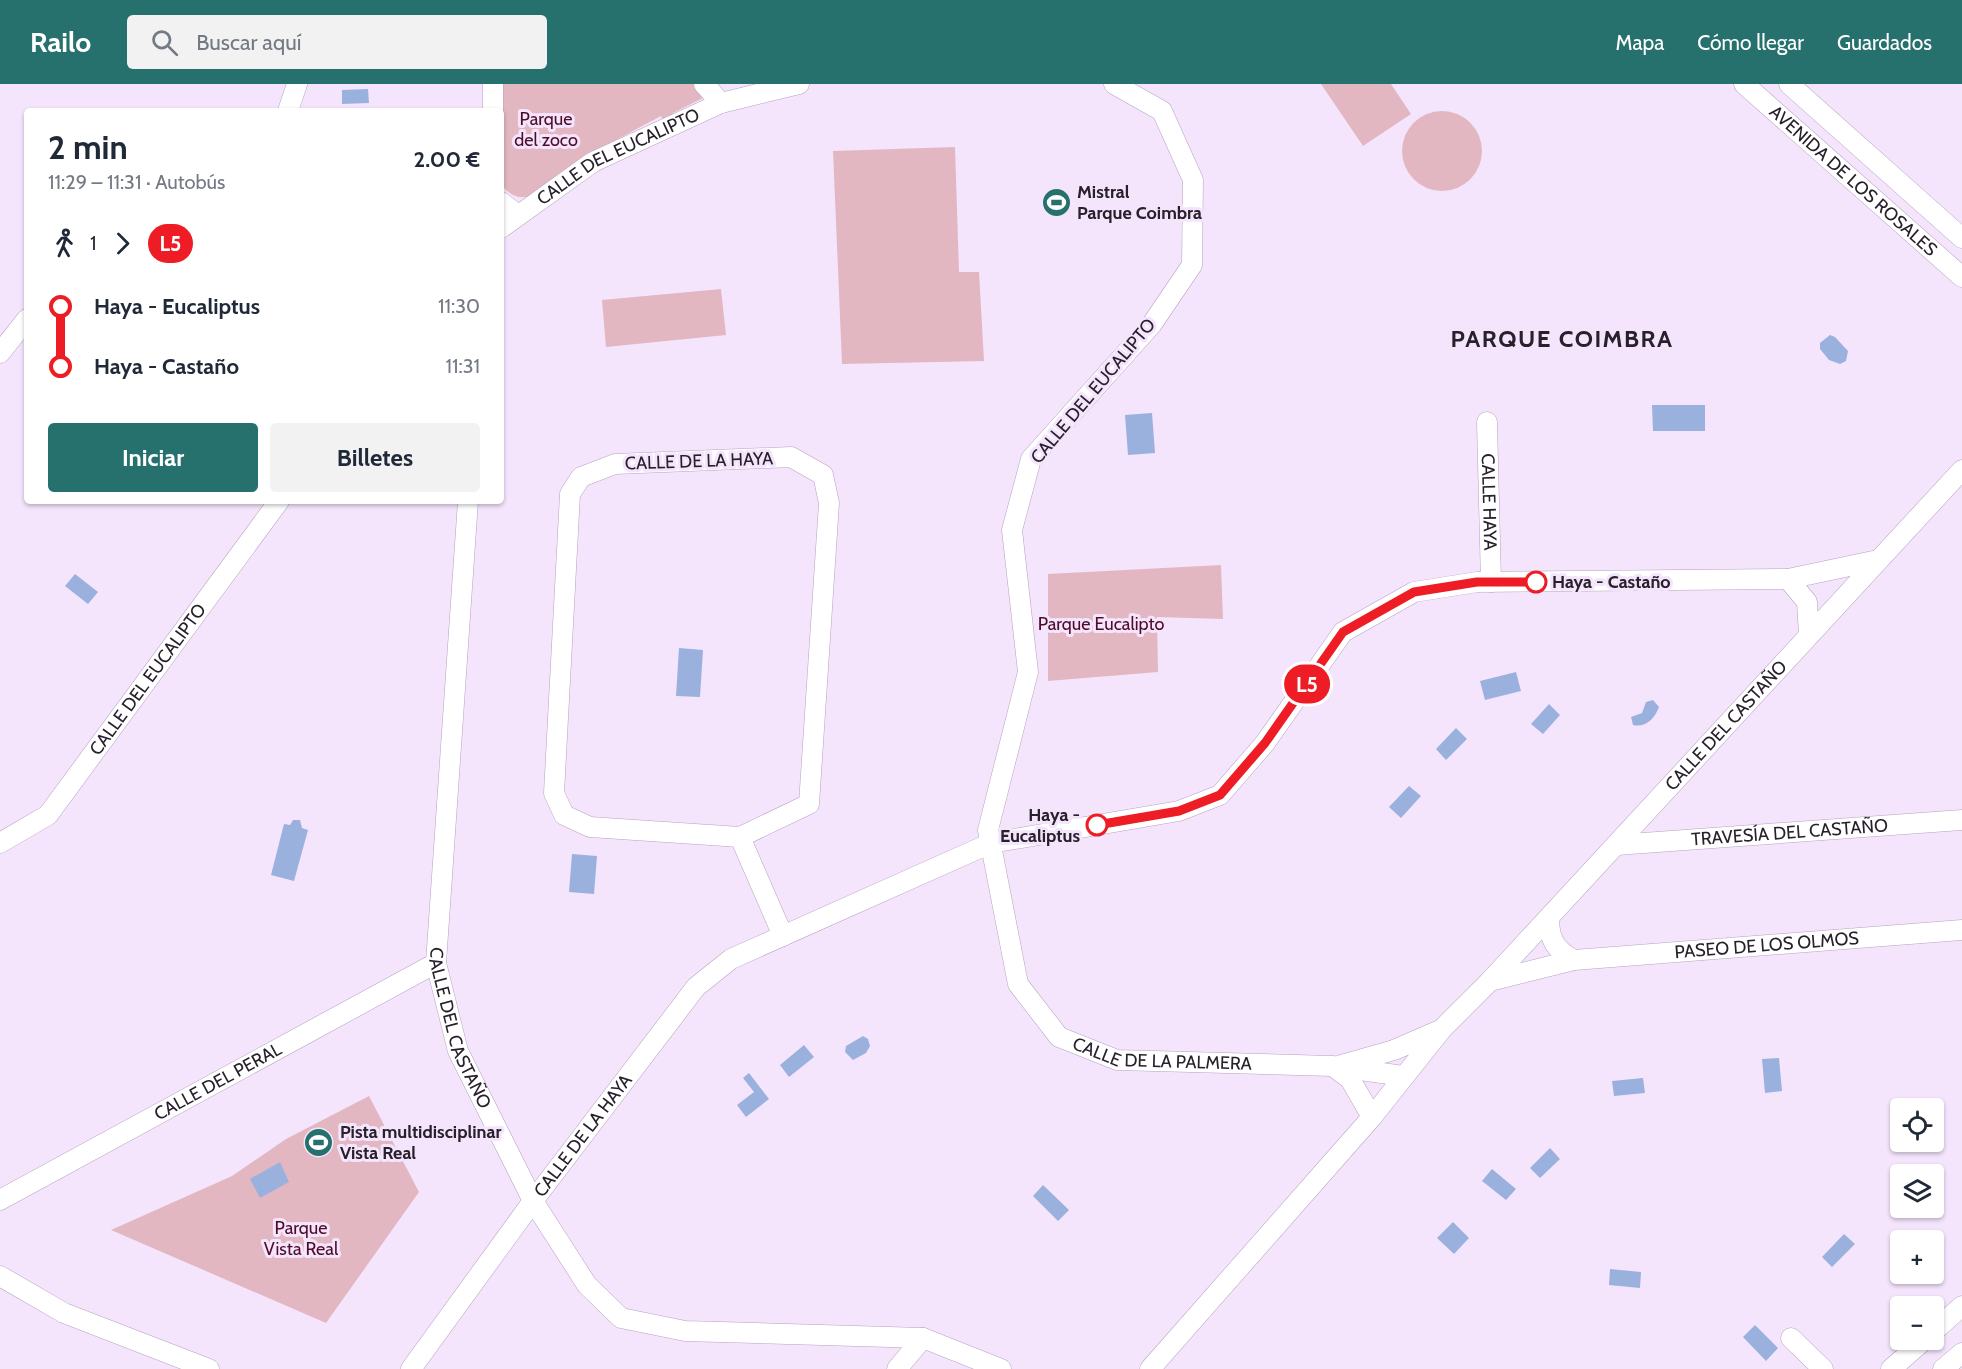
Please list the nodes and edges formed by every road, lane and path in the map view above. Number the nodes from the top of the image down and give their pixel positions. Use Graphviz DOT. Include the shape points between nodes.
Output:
graph roads {
  1 [pos="297,84"];
  2 [pos="493,84"];
  3 [pos="704,84"];
  4 [pos="799,84"];
  5 [pos="1114,84"];
  6 [pos="1744,84"];
  7 [pos="1789,84"];
  8 [pos="721,102"];
  9 [pos="289,108"];
  10 [pos="493,108"];
  11 [pos="504,204"];
  12 [pos="518,215"];
  13 [pos="504,226"];
  14 [pos="504,236"];
  15 [pos="1962,238"];
  16 [pos="1962,276"];
  17 [pos="24,323"];
  18 [pos="0,352"];
  19 [pos="1487,422"];
  20 [pos="1962,470"];
  21 [pos="277,504"];
  22 [pos="468,504"];
  23 [pos="1878,560"];
  24 [pos="1788,579"];
  25 [pos="1491,582"];
  26 [pos="1809,635"];
  27 [pos="1962,820"];
  28 [pos="740,837"];
  29 [pos="0,843"];
  30 [pos="991,843"];
  31 [pos="1616,845"];
  32 [pos="1549,918"];
  33 [pos="1962,930"];
  34 [pos="783,936"];
  35 [pos="1574,960"];
  36 [pos="436,963"];
  37 [pos="1490,981"];
  38 [pos="1442,1029"];
  39 [pos="1332,1066"];
  40 [pos="1403,1076"];
  41 [pos="1372,1117"];
  42 [pos="0,1200"];
  43 [pos="533,1201"];
  44 [pos="0,1276"];
  45 [pos="1962,1306"];
  46 [pos="1944,1322"];
  47 [pos="923,1338"];
  48 [pos="1791,1338"];
  49 [pos="1913,1350"];
  50 [pos="1962,1353"];
  51 [pos="209,1369"];
  52 [pos="411,1369"];
  53 [pos="897,1369"];
  54 [pos="1001,1369"];
  55 [pos="1150,1369"];
  56 [pos="1823,1369"];
  57 [pos="1891,1369"];
  58 [pos="1943,1369"];
  1 -- 9 [label="street"];
  2 -- 10 [label="street"];
  3 -- 8 [label="street, CALLE DEL EUCALIPTO"];
  4 -- 8 [label="street, CALLE DEL EUCALIPTO"];
  5 -- 30 [label="street, CALLE DEL EUCALIPTO" via="1162,111 1193,180 1192,265 1152,324 1030,459 1012,530 1028,672 988,830"];
  6 -- 16 [label="street, AVENIDA DE LOS ROSALES"];
  7 -- 15 [label="street, AVENIDA DE LOS ROSALES"];
  8 -- 12 [label="street, CALLE DEL EUCALIPTO" via="593,162"];
  11 -- 12 [label="street"];
  12 -- 13 [label="street, CALLE DEL EUCALIPTO"];
  12 -- 14 [label="street"];
  17 -- 18 [label="street"];
  19 -- 25 [label="street, CALLE HAYA"];
  20 -- 23 [label="street, CALLE DEL CASTAÑO"];
  21 -- 29 [label="street, CALLE DEL EUCALIPTO" via="48,815"];
  22 -- 36 [label="street, CALLE DEL CASTAÑO"];
  23 -- 24 [label="street"];
  23 -- 26 [label="street, CALLE DEL CASTAÑO"];
  24 -- 25 [label="street"];
  24 -- 26 [label="street" via="1807,602"];
  25 -- 30 [label="street" via="1414,592 1343,632 1265,743 1220,795 1179,811"];
  26 -- 31 [label="street, CALLE DEL CASTAÑO"];
  27 -- 31 [label="street, TRAVESÍA DEL CASTAÑO"];
  28 -- 28 [label="street, CALLE DE LA HAYA" via="590,827 564,815 554,793 570,494 581,477 615,464 790,458 823,475 829,503 809,804"];
  28 -- 34 [label="street"];
  30 -- 34 [label="street, CALLE DE LA HAYA"];
  30 -- 39 [label="street, CALLE DE LA PALMERA" via="1018,984 1059,1037 1117,1060"];
  31 -- 32 [label="street, CALLE DEL CASTAÑO"];
  32 -- 35 [label="street" via="1552,942 1559,952"];
  32 -- 37 [label="street, CALLE DEL CASTAÑO"];
  33 -- 35 [label="street, PASEO DE LOS OLMOS"];
  34 -- 43 [label="street, CALLE DE LA HAYA" via="731,959 696,987"];
  35 -- 37 [label="street, PASEO DE LOS OLMOS"];
  36 -- 42 [label="street, CALLE DEL PERAL"];
  36 -- 43 [label="street, CALLE DEL CASTAÑO" via="458,1051"];
  37 -- 38 [label="street"];
  38 -- 39 [label="street" via="1394,1050"];
  38 -- 40 [label="street"];
  39 -- 40 [label="street, CALLE DE LA PALMERA"];
  39 -- 41 [label="street" via="1350,1080"];
  40 -- 41 [label="street"];
  41 -- 55 [label="street"];
  43 -- 47 [label="street, CALLE DEL CASTAÑO" via="586,1285 621,1318 685,1331"];
  43 -- 52 [label="street, CALLE DE LA HAYA"];
  44 -- 51 [label="street" via="64,1313"];
  45 -- 46 [label="street"];
  47 -- 53 [label="street"];
  47 -- 54 [label="street, CALLE DEL CASTAÑO"];
  48 -- 56 [label="street"];
  49 -- 57 [label="street"];
  50 -- 58 [label="street"];
}
